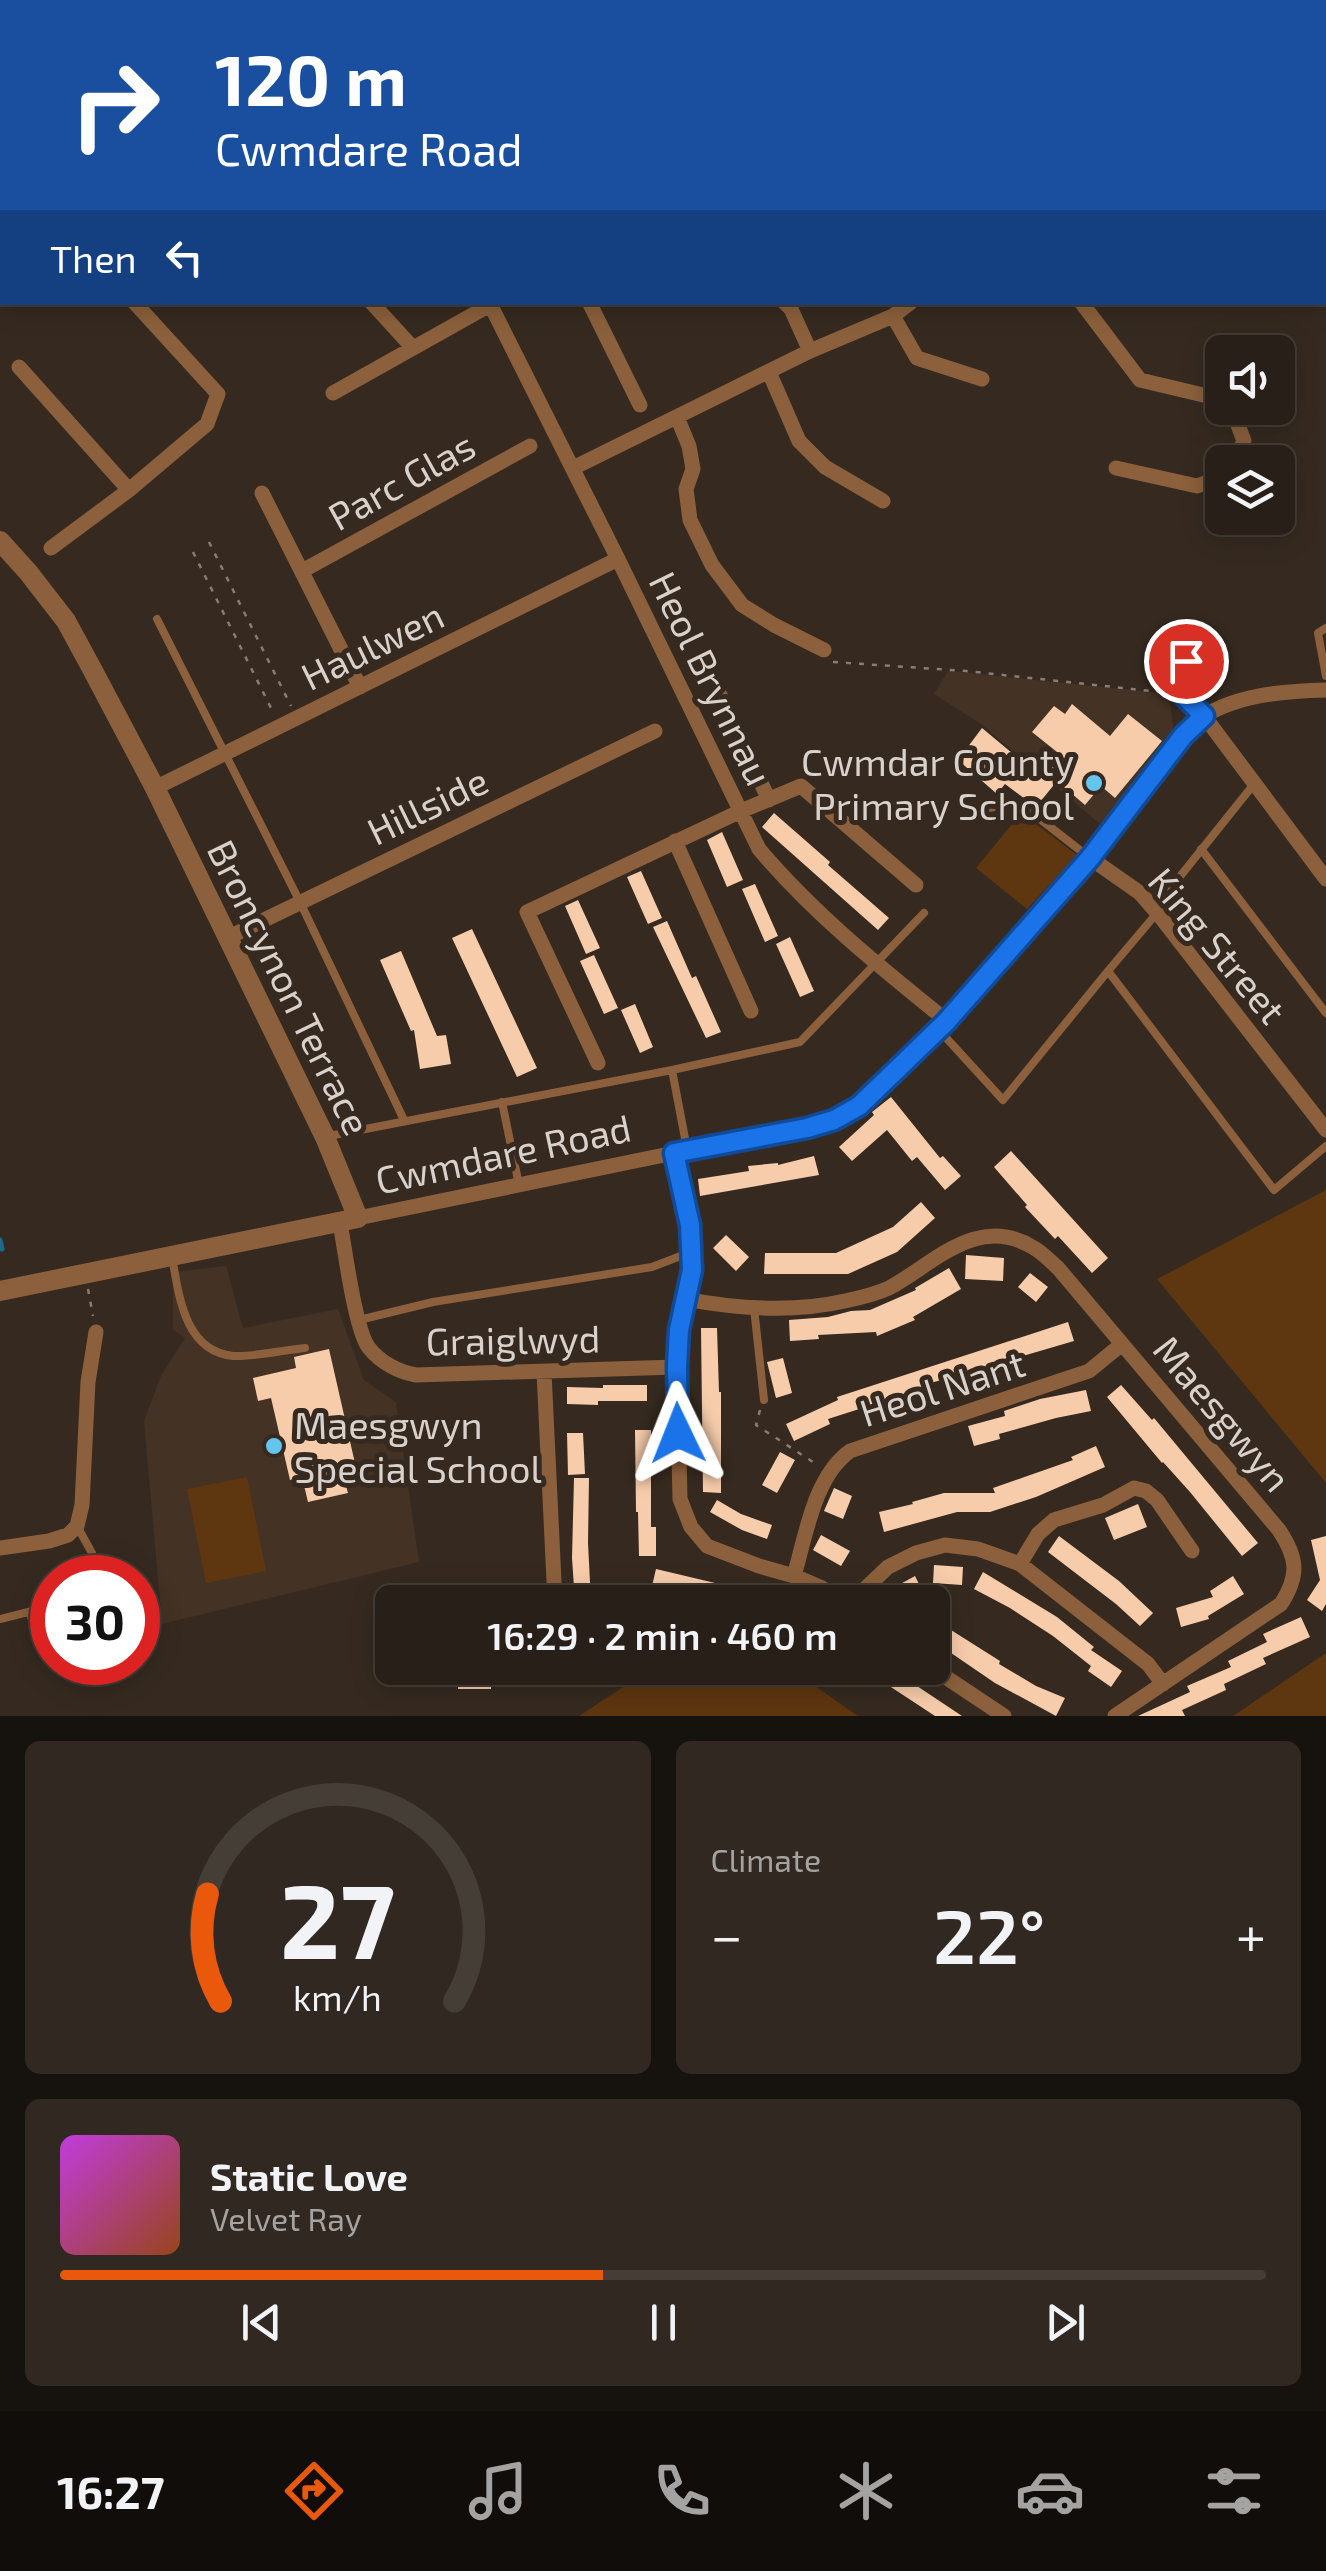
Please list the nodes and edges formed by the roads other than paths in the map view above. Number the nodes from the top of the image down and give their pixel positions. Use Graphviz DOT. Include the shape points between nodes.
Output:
graph roads {
  1 [pos="137,305"];
  2 [pos="374,305"];
  3 [pos="487,305"];
  4 [pos="490,305"];
  5 [pos="591,305"];
  6 [pos="788,305"];
  7 [pos="907,305"];
  8 [pos="1083,305"];
  9 [pos="893,316"];
  10 [pos="413,348"];
  11 [pos="810,351"];
  12 [pos="640,366"];
  13 [pos="19,367"];
  14 [pos="769,372"];
  15 [pos="626,375"];
  16 [pos="982,379"];
  17 [pos="334,393"];
  18 [pos="1205,395"];
  19 [pos="640,405"];
  20 [pos="677,417"];
  21 [pos="530,446"];
  22 [pos="573,468"];
  23 [pos="1116,468"];
  24 [pos="1205,483"];
  25 [pos="129,490"];
  26 [pos="262,494"];
  27 [pos="883,501"];
  28 [pos="0,541"];
  29 [pos="51,548"];
  30 [pos="618,559"];
  31 [pos="302,571"];
  32 [pos="157,619"];
  33 [pos="1190,628"];
  34 [pos="1326,628"];
  35 [pos="824,650"];
  36 [pos="1326,676"];
  37 [pos="360,687"];
  38 [pos="1326,690"];
  39 [pos="718,691"];
  40 [pos="1204,716"];
  41 [pos="656,730"];
  42 [pos="225,754"];
  43 [pos="1254,784"];
  44 [pos="155,788"];
  45 [pos="768,800"];
  46 [pos="976,810"];
  47 [pos="740,811"];
  48 [pos="675,841"];
  49 [pos="1201,849"];
  50 [pos="1090,858"];
  51 [pos="1326,880"];
  52 [pos="916,885"];
  53 [pos="300,902"];
  54 [pos="1156,910"];
  55 [pos="924,913"];
  56 [pos="227,938"];
  57 [pos="877,964"];
  58 [pos="1108,972"];
  59 [pos="751,1011"];
  60 [pos="1326,1013"];
  61 [pos="942,1026"];
  62 [pos="598,1062"];
  63 [pos="672,1070"];
  64 [pos="502,1102"];
  65 [pos="404,1120"];
  66 [pos="1326,1130"];
  67 [pos="325,1136"];
  68 [pos="1326,1146"];
  69 [pos="681,1152"];
  70 [pos="519,1185"];
  71 [pos="349,1221"];
  72 [pos="691,1252"];
  73 [pos="172,1257"];
  74 [pos="0,1291"];
  75 [pos="685,1299"];
  76 [pos="754,1308"];
  77 [pos="359,1320"];
  78 [pos="96,1332"];
  79 [pos="1122,1344"];
  80 [pos="304,1348"];
  81 [pos="677,1366"];
  82 [pos="544,1372"];
  83 [pos="764,1400"];
  84 [pos="77,1526"];
  85 [pos="0,1548"];
  86 [pos="1192,1551"];
  87 [pos="92,1555"];
  88 [pos="1020,1564"];
  89 [pos="794,1576"];
  90 [pos="554,1585"];
  91 [pos="815,1585"];
  92 [pos="868,1585"];
  93 [pos="30,1612"];
  94 [pos="0,1619"];
  95 [pos="950,1680"];
  96 [pos="1163,1684"];
  97 [pos="1004,1716"];
  98 [pos="1115,1716"];
  1 -- 25 [label="street" via="218,394 207,424"];
  2 -- 10 [label="street"];
  3 -- 10 [label="street"];
  4 -- 22 [label="street, Heol Brynnau"];
  5 -- 15 [label="street"];
  6 -- 11 [label="street"];
  7 -- 9 [label="street"];
  8 -- 18 [label="street" via="1140,380"];
  9 -- 11 [label="street"];
  9 -- 16 [label="street" via="917,358"];
  10 -- 17 [label="street"];
  11 -- 14 [label="street"];
  12 -- 15 [label="street"];
  13 -- 25 [label="street"];
  14 -- 20 [label="street"];
  14 -- 27 [label="street" via="799,441 825,466"];
  15 -- 19 [label="street"];
  20 -- 22 [label="street"];
  20 -- 35 [label="street" via="693,469 686,488 690,520 712,566 742,604"];
  21 -- 31 [label="street, Parc Glas"];
  22 -- 30 [label="street, Heol Brynnau"];
  23 -- 24 [label="street"];
  25 -- 29 [label="street"];
  26 -- 31 [label="street, Parc Glas"];
  28 -- 44 [label="street, Broncynon Terrace" via="66,620"];
  30 -- 37 [label="street, Haulwen"];
  30 -- 47 [label="street, Heol Brynnau"];
  31 -- 37 [label="street, Parc Glas"];
  32 -- 42 [label="lane"];
  33 -- 40 [label="street" via="1182,694"];
  34 -- 36 [label="lane" via="1318,633"];
  37 -- 42 [label="street, Haulwen"];
  38 -- 40 [label="street" via="1256,697"];
  39 -- 45 [label="street"];
  40 -- 43 [label="street"];
  40 -- 50 [label="street, Cwmdare Road"];
  41 -- 53 [label="street, Hillside"];
  42 -- 44 [label="street, Haulwen"];
  42 -- 53 [label="lane"];
  43 -- 49 [label="lane"];
  43 -- 51 [label="street"];
  44 -- 56 [label="street, Broncynon Terrace"];
  45 -- 47 [label="street"];
  45 -- 52 [label="street" via="801,786"];
  46 -- 50 [label="lane" via="1022,806"];
  47 -- 48 [label="street"];
  47 -- 57 [label="street, Heol Brynnau" via="759,850 790,887"];
  48 -- 59 [label="street"];
  48 -- 62 [label="street" via="528,912"];
  49 -- 54 [label="lane"];
  49 -- 60 [label="lane"];
  50 -- 54 [label="street, King Street"];
  50 -- 61 [label="street, Cwmdare Road"];
  53 -- 56 [label="street, Hillside"];
  53 -- 65 [label="lane"];
  54 -- 58 [label="lane"];
  54 -- 66 [label="street, King Street"];
  55 -- 57 [label="lane"];
  56 -- 67 [label="street, Broncynon Terrace"];
  57 -- 61 [label="street, Heol Brynnau"];
  57 -- 63 [label="lane" via="800,1042"];
  58 -- 61 [label="lane" via="1003,1100"];
  58 -- 68 [label="lane" via="1274,1190"];
  61 -- 69 [label="street, Cwmdare Road" via="859,1106 834,1120"];
  63 -- 64 [label="lane"];
  63 -- 69 [label="lane"];
  64 -- 65 [label="lane"];
  64 -- 70 [label="lane"];
  65 -- 67 [label="lane"];
  67 -- 71 [label="street, Broncynon Terrace"];
  69 -- 70 [label="street, Cwmdare Road"];
  69 -- 72 [label="street"];
  70 -- 71 [label="street, Cwmdare Road"];
  71 -- 73 [label="street, Cwmdare Road"];
  71 -- 77 [label="street, Graiglwyd"];
  72 -- 75 [label="street"];
  72 -- 77 [label="lane" via="652,1267"];
  73 -- 74 [label="street, Cwmdare Road"];
  73 -- 80 [label="lane" via="183,1315 207,1347 234,1356"];
  75 -- 76 [label="street"];
  75 -- 81 [label="street"];
  76 -- 79 [label="street, Maesgwyn" via="842,1302 886,1290 962,1242 998,1236 1032,1247 1058,1268"];
  76 -- 83 [label="lane"];
  77 -- 82 [label="street, Graiglwyd" via="369,1348 396,1371"];
  78 -- 84 [label="street"];
  79 -- 89 [label="street, Heol Nant" via="1089,1371 838,1460 820,1490"];
  79 -- 96 [label="street, Maesgwyn" via="1292,1551 1291,1589 1281,1604"];
  81 -- 82 [label="street, Graiglwyd"];
  81 -- 89 [label="street" via="680,1500 690,1526 707,1546"];
  82 -- 90 [label="street"];
  84 -- 85 [label="street" via="49,1541"];
  84 -- 87 [label="lane"];
  86 -- 88 [label="street" via="1157,1500 1134,1488 1054,1520"];
  88 -- 92 [label="street" via="978,1548 945,1545 888,1567"];
  88 -- 96 [label="street" via="1148,1664"];
  89 -- 91 [label="street"];
  93 -- 94 [label="lane"];
  95 -- 97 [label="street"];
  96 -- 98 [label="street, Maesgwyn"];
}
